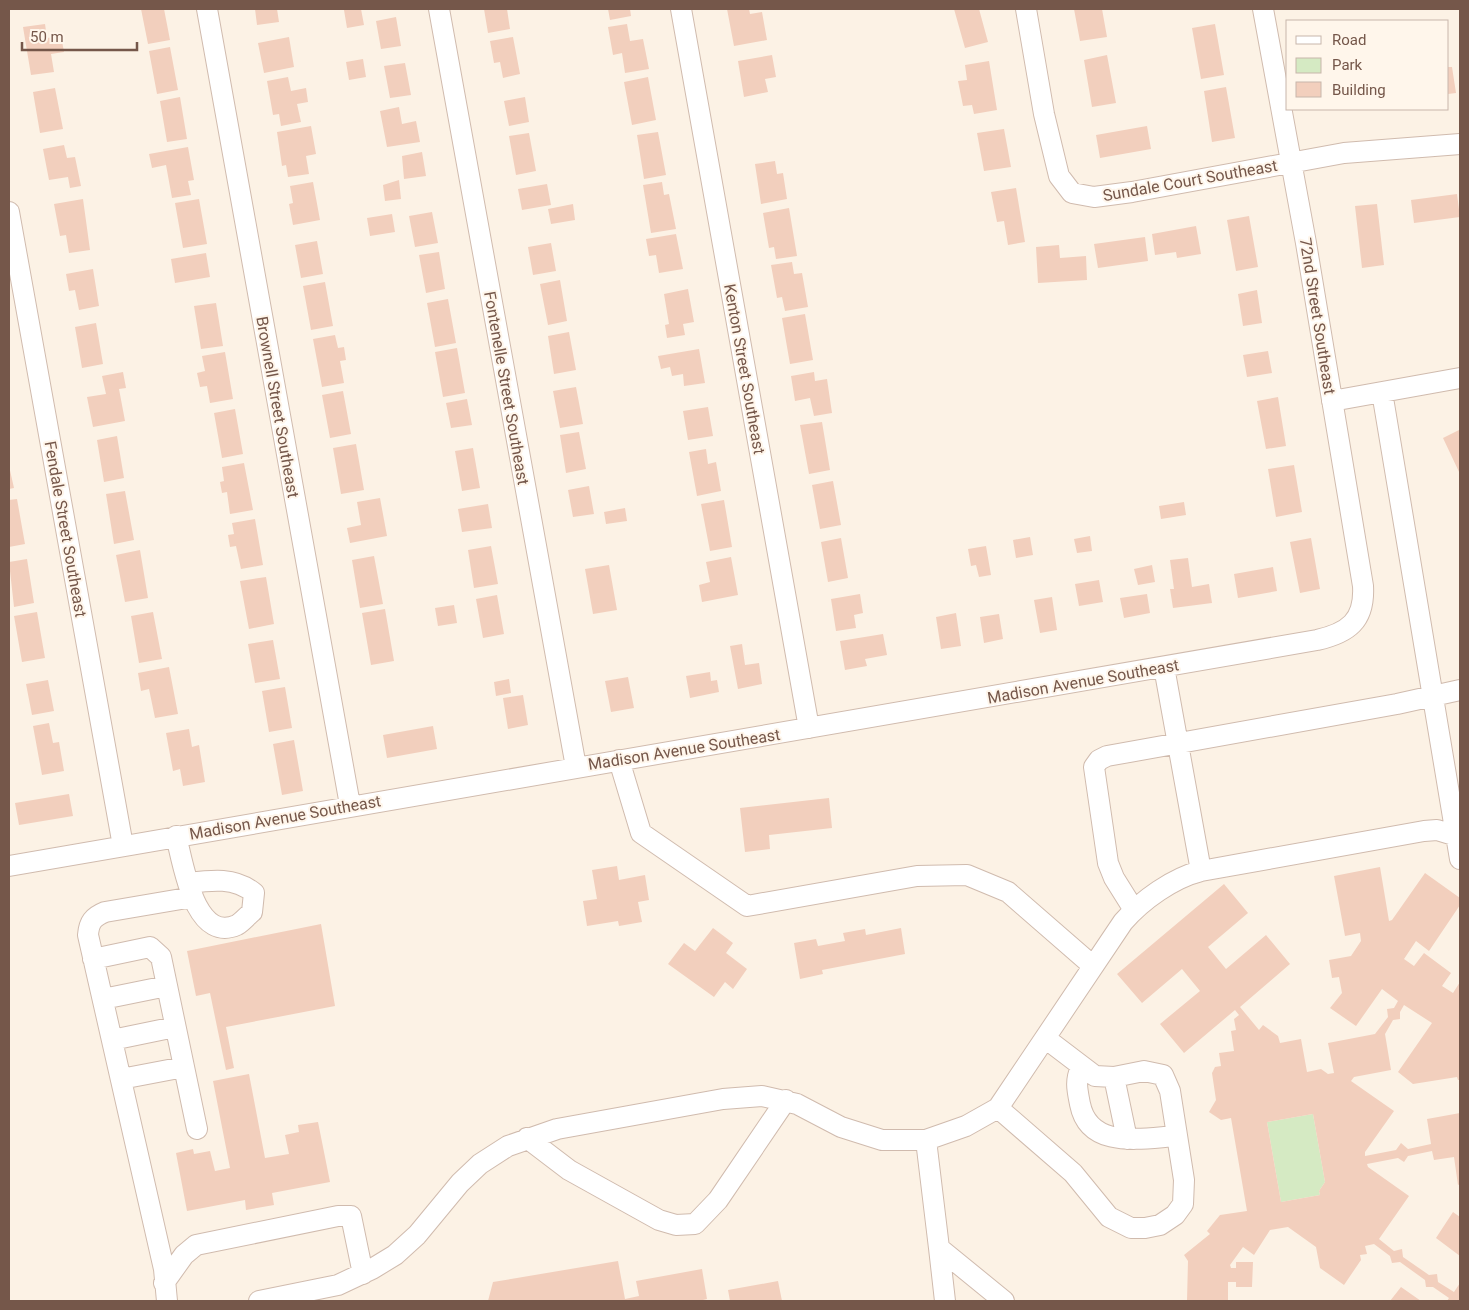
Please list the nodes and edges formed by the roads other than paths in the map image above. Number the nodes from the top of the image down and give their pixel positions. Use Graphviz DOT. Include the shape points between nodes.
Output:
graph roads {
  1 [pos="207,9"];
  2 [pos="439,9"];
  3 [pos="682,9"];
  4 [pos="1026,9"];
  5 [pos="1263,9"];
  6 [pos="1460,144"];
  7 [pos="1292,163"];
  8 [pos="9,212"];
  9 [pos="1460,378"];
  10 [pos="1382,392"];
  11 [pos="1332,401"];
  12 [pos="1354,622"];
  13 [pos="1164,668"];
  14 [pos="1460,690"];
  15 [pos="1434,695"];
  16 [pos="808,728"];
  17 [pos="1177,743"];
  18 [pos="619,760"];
  19 [pos="576,767"];
  20 [pos="350,805"];
  21 [pos="176,836"];
  22 [pos="1458,837"];
  23 [pos="123,846"];
  24 [pos="1460,859"];
  25 [pos="9,866"];
  26 [pos="1201,870"];
  27 [pos="1134,910"];
  28 [pos="93,959"];
  29 [pos="1092,966"];
  30 [pos="167,986"];
  31 [pos="103,999"];
  32 [pos="175,1027"];
  33 [pos="1045,1038"];
  34 [pos="112,1040"];
  35 [pos="1081,1067"];
  36 [pos="184,1068"];
  37 [pos="1114,1077"];
  38 [pos="121,1079"];
  39 [pos="786,1100"];
  40 [pos="998,1108"];
  41 [pos="197,1129"];
  42 [pos="1177,1136"];
  43 [pos="527,1138"];
  44 [pos="1127,1139"];
  45 [pos="926,1140"];
  46 [pos="939,1248"];
  47 [pos="363,1274"];
  48 [pos="166,1292"];
  49 [pos="341,1293"];
  50 [pos="259,1301"];
  51 [pos="945,1301"];
  52 [pos="1004,1301"];
  1 -- 20 [label="street, Brownell Street Southeast"];
  2 -- 19 [label="street, Fontenelle Street Southeast"];
  3 -- 16 [label="street, Kenton Street Southeast"];
  4 -- 7 [label="street, Sundale Court Southeast" via="1044,114 1059,176 1072,194 1094,197 1132,192"];
  5 -- 7 [label="street, 72nd Street Southeast"];
  6 -- 7 [label="street" via="1344,153"];
  7 -- 11 [label="street, 72nd Street Southeast"];
  8 -- 23 [label="street, Fendale Street Southeast"];
  9 -- 10 [label="street"];
  10 -- 11 [label="street"];
  10 -- 15 [label="street"];
  11 -- 12 [label="street, 72nd Street Southeast" via="1363,586 1362,608"];
  12 -- 13 [label="street, Madison Avenue Southeast" via="1340,633 1324,638"];
  13 -- 16 [label="street, Madison Avenue Southeast"];
  13 -- 17 [label="street"];
  14 -- 15 [label="street"];
  15 -- 17 [label="street"];
  15 -- 22 [label="street"];
  16 -- 18 [label="street, Madison Avenue Southeast"];
  17 -- 26 [label="street"];
  17 -- 27 [label="street" via="1107,756 1094,768 1110,870"];
  18 -- 19 [label="street, Madison Avenue Southeast"];
  18 -- 29 [label="street" via="641,833 748,906 917,876 967,875 1008,892"];
  19 -- 20 [label="street, Madison Avenue Southeast"];
  20 -- 21 [label="street, Madison Avenue Southeast"];
  21 -- 23 [label="street, Madison Avenue Southeast"];
  21 -- 28 [label="street" via="191,890 94,917 88,936"];
  22 -- 24 [label="street"];
  22 -- 26 [label="street" via="1437,830 1424,831"];
  23 -- 25 [label="street, Madison Avenue Southeast"];
  26 -- 27 [label="street" via="1180,878"];
  27 -- 29 [label="street"];
  28 -- 30 [label="street" via="150,948 160,957"];
  28 -- 31 [label="street"];
  29 -- 33 [label="street"];
  30 -- 31 [label="street"];
  30 -- 32 [label="street"];
  31 -- 34 [label="street"];
  32 -- 34 [label="street"];
  32 -- 36 [label="street"];
  33 -- 35 [label="street"];
  33 -- 40 [label="street"];
  34 -- 38 [label="street"];
  35 -- 37 [label="street" via="1095,1076"];
  35 -- 44 [label="street" via="1075,1079 1082,1112 1088,1123 1100,1134"];
  36 -- 38 [label="street"];
  36 -- 41 [label="street"];
  37 -- 42 [label="street" via="1144,1071 1162,1075 1170,1091"];
  37 -- 44 [label="street"];
  38 -- 48 [label="street" via="164,1269"];
  39 -- 43 [label="street" via="762,1096 735,1098 557,1129"];
  39 -- 43 [label="street" via="718,1200 695,1224 676,1225 659,1220 570,1170"];
  39 -- 45 [label="street" via="868,1137 896,1142"];
  40 -- 42 [label="street" via="1073,1173 1109,1218 1131,1228 1160,1225 1175,1215 1183,1204 1184,1180"];
  40 -- 45 [label="street" via="966,1126"];
  42 -- 44 [label="street"];
  43 -- 47 [label="street" via="480,1164 406,1246"];
  45 -- 46 [label="street"];
  46 -- 51 [label="street"];
  46 -- 52 [label="street"];
  47 -- 48 [label="street" via="351,1216 338,1216 196,1245 184,1255"];
  47 -- 49 [label="street"];
  49 -- 50 [label="street"];
}
